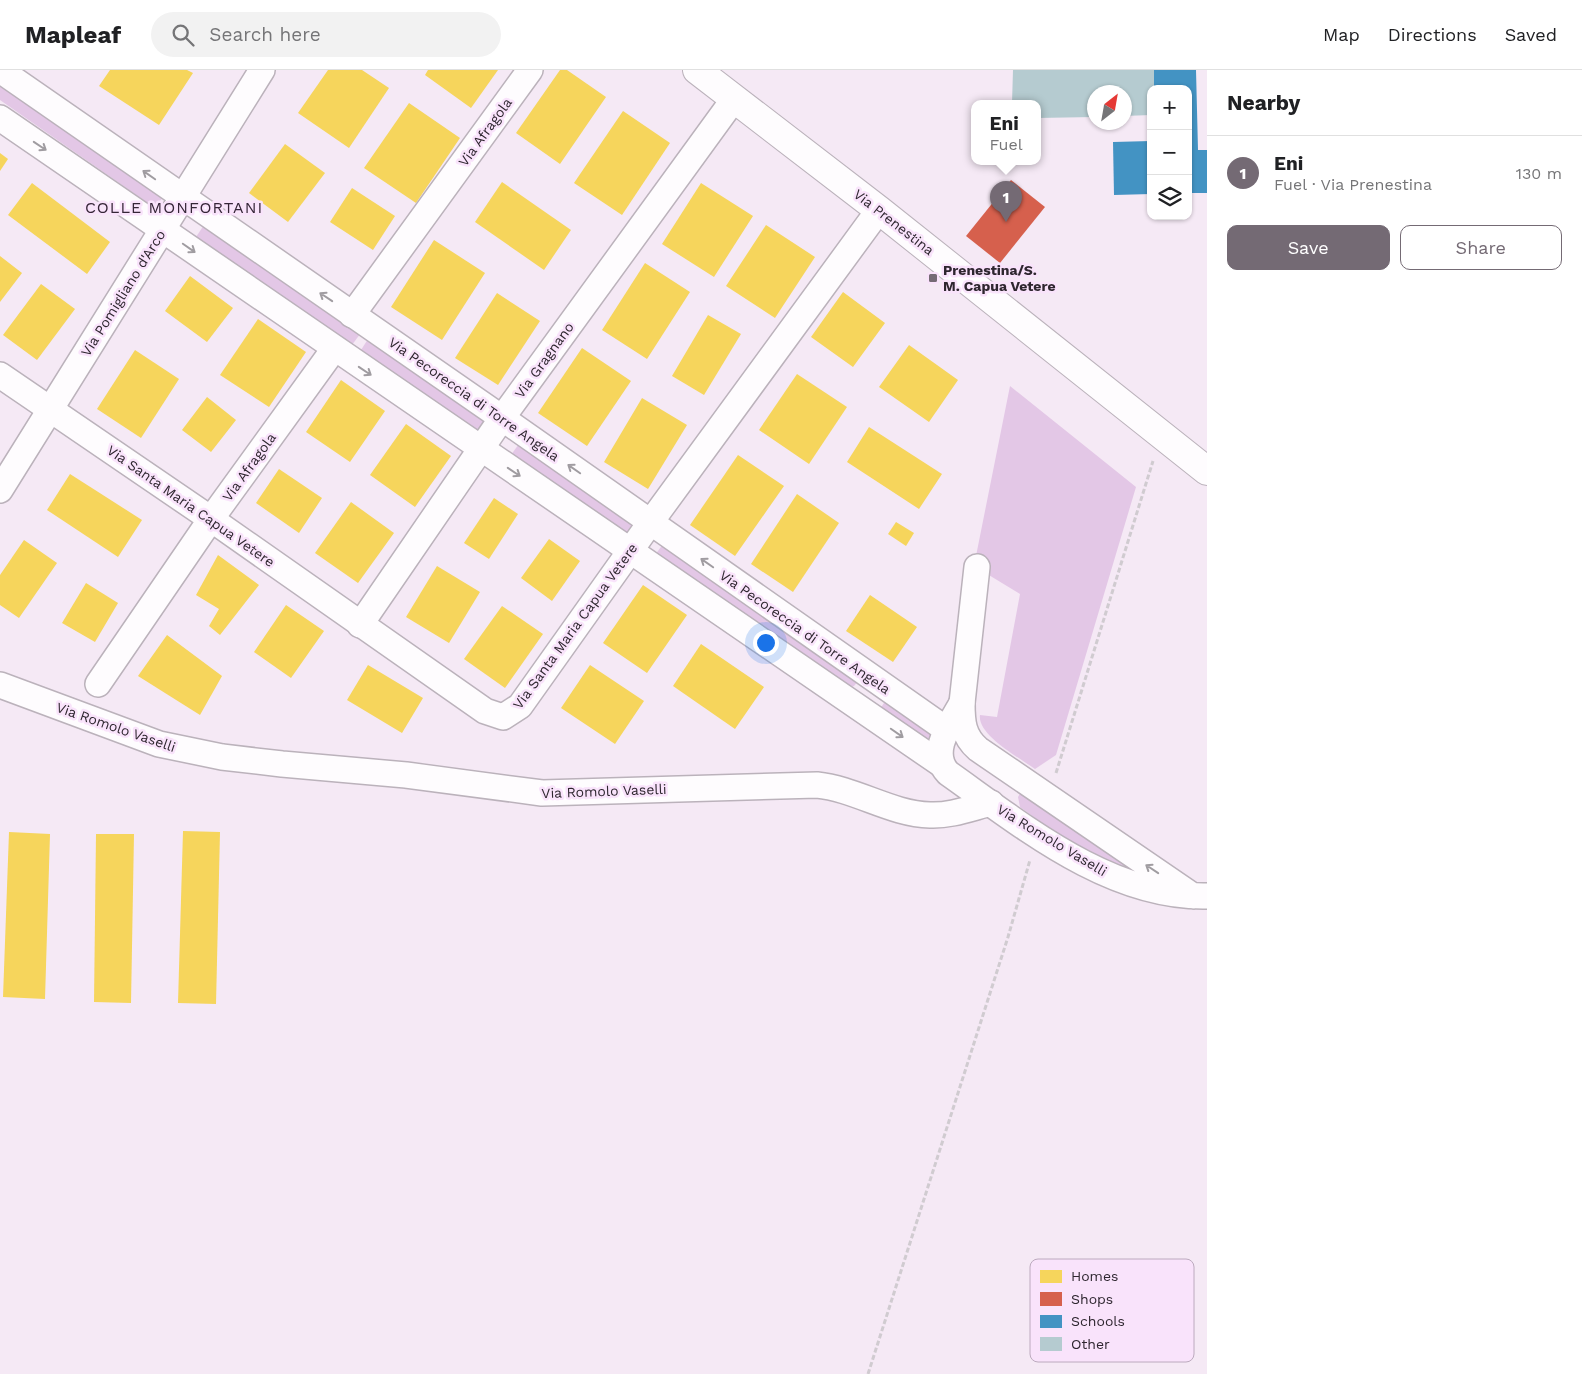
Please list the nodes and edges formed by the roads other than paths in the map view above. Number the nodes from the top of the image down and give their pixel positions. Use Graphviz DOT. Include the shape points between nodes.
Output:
graph roads {
  1 [pos="0,70"];
  2 [pos="262,70"];
  3 [pos="530,70"];
  4 [pos="696,70"];
  5 [pos="734,99"];
  6 [pos="0,118"];
  7 [pos="182,198"];
  8 [pos="879,210"];
  9 [pos="162,229"];
  10 [pos="352,315"];
  11 [pos="334,349"];
  12 [pos="0,375"];
  13 [pos="51,410"];
  14 [pos="502,418"];
  15 [pos="482,451"];
  16 [pos="1207,471"];
  17 [pos="0,490"];
  18 [pos="212,519"];
  19 [pos="650,523"];
  20 [pos="630,551"];
  21 [pos="977,567"];
  22 [pos="360,625"];
  23 [pos="0,670"];
  24 [pos="876,682"];
  25 [pos="98,684"];
  26 [pos="0,685"];
  27 [pos="962,703"];
  28 [pos="51,705"];
  29 [pos="857,705"];
  30 [pos="947,730"];
  31 [pos="978,748"];
  32 [pos="950,773"];
  33 [pos="1012,773"];
  34 [pos="991,803"];
  35 [pos="921,815"];
  36 [pos="1200,896"];
  7 -- 1 [label="street, Via Pecoreccia di Torre Angela, one-way"];
  2 -- 7 [label="street, Via Pomigliano d'Arco"];
  3 -- 10 [label="street, Via Afragola"];
  4 -- 5 [label="main road, Via Prenestina"];
  5 -- 8 [label="main road, Via Prenestina"];
  5 -- 14 [label="street, Via Gragnano"];
  6 -- 9 [label="street, one-way"];
  7 -- 9 [label="street, Via Pomigliano d'Arco"];
  10 -- 7 [label="street, Via Pecoreccia di Torre Angela, one-way"];
  8 -- 16 [label="main road, Via Prenestina"];
  8 -- 19 [label="street, Via Santa Maria Capua Vetere"];
  9 -- 11 [label="street, one-way"];
  9 -- 13 [label="street, Via Pomigliano d'Arco"];
  10 -- 14 [label="street, Via Pecoreccia di Torre Angela"];
  11 -- 15 [label="street, one-way"];
  11 -- 18 [label="street, Via Afragola"];
  12 -- 13 [label="street, Via Santa Maria Capua Vetere"];
  13 -- 17 [label="street, Via Pomigliano d'Arco"];
  13 -- 18 [label="street, Via Santa Maria Capua Vetere"];
  14 -- 15 [label="street, Via Gragnano"];
  19 -- 14 [label="street, Via Pecoreccia di Torre Angela, one-way"];
  15 -- 20 [label="street, one-way"];
  15 -- 22 [label="street, Via Gragnano"];
  18 -- 22 [label="street, Via Santa Maria Capua Vetere"];
  18 -- 25 [label="street, Via Afragola"];
  19 -- 20 [label="street, Via Santa Maria Capua Vetere"];
  24 -- 19 [label="street, Via Pecoreccia di Torre Angela, one-way"];
  20 -- 22 [label="street, Via Santa Maria Capua Vetere" via="520,706 503,717 485,711"];
  20 -- 29 [label="street"];
  21 -- 27 [label="street"];
  23 -- 28 [label="street"];
  24 -- 29 [label="street" via="869,696"];
  24 -- 30 [label="street, Via Pecoreccia di Torre Angela"];
  26 -- 28 [label="street, Via Romolo Vaselli"];
  27 -- 30 [label="street"];
  27 -- 31 [label="street" via="963,726"];
  28 -- 35 [label="street, Via Romolo Vaselli" via="159,744 248,760 406,775 542,793 817,785 844,790"];
  29 -- 32 [label="street, one-way"];
  30 -- 32 [label="street" via="939,752"];
  31 -- 32 [label="street"];
  31 -- 33 [label="street"];
  32 -- 34 [label="street"];
  32 -- 35 [label="street" via="942,800"];
  33 -- 34 [label="street"];
  36 -- 33 [label="street, Via Romolo Vaselli, one-way"];
  34 -- 35 [label="street, Via Romolo Vaselli" via="946,814"];
  34 -- 36 [label="street, Via Romolo Vaselli" via="1090,865 1129,884 1168,894"];
}
